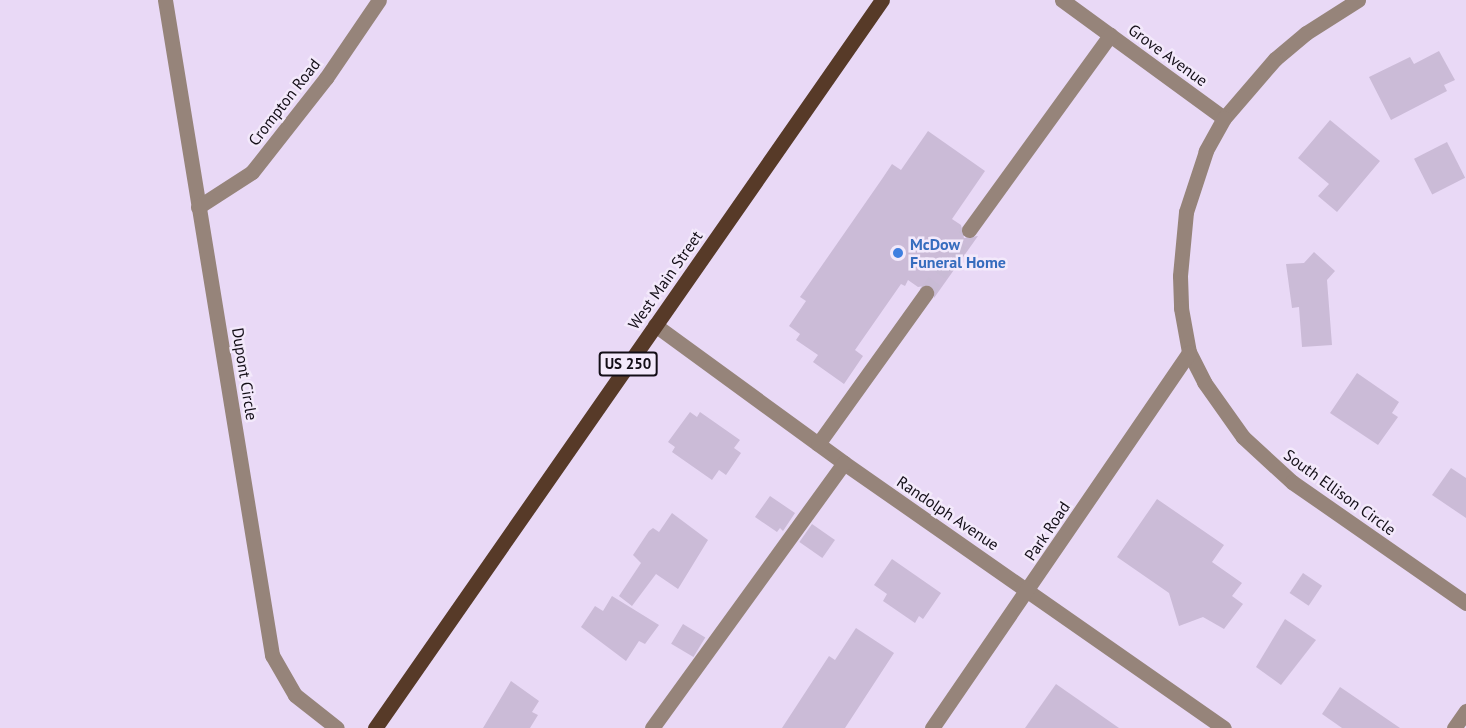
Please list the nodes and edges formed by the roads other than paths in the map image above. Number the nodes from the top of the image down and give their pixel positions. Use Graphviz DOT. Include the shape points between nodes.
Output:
graph roads {
  1 [pos="165,0"];
  2 [pos="379,0"];
  3 [pos="882,0"];
  4 [pos="1062,0"];
  5 [pos="1358,0"];
  6 [pos="1110,35"];
  7 [pos="1224,118"];
  8 [pos="198,207"];
  9 [pos="969,230"];
  10 [pos="926,292"];
  11 [pos="655,325"];
  12 [pos="1190,352"];
  13 [pos="818,444"];
  14 [pos="844,464"];
  15 [pos="1028,590"];
  16 [pos="1466,603"];
  17 [pos="1466,711"];
  18 [pos="337,728"];
  19 [pos="375,728"];
  20 [pos="652,728"];
  21 [pos="932,728"];
  22 [pos="1224,728"];
  23 [pos="1454,728"];
  1 -- 8 [label="street, Dupont Circle"];
  2 -- 8 [label="street, Crompton Road" via="326,78 252,172"];
  3 -- 11 [label="main road, West Main Street / US 250"];
  4 -- 6 [label="street, Grove Avenue"];
  5 -- 7 [label="street, South Ellison Circle" via="1306,33 1275,59"];
  6 -- 7 [label="street, Grove Avenue"];
  6 -- 9 [label="street"];
  7 -- 12 [label="street, South Ellison Circle" via="1194,181 1181,244 1181,308"];
  8 -- 18 [label="street, Dupont Circle" via="272,655 295,695"];
  10 -- 13 [label="street"];
  11 -- 13 [label="street, Randolph Avenue"];
  11 -- 19 [label="main road, West Main Street / US 250"];
  12 -- 15 [label="street, Park Road"];
  12 -- 16 [label="street, South Ellison Circle" via="1222,411 1267,461"];
  13 -- 14 [label="street, Randolph Avenue"];
  14 -- 15 [label="street, Randolph Avenue"];
  14 -- 20 [label="street"];
  15 -- 21 [label="street, Park Road"];
  15 -- 22 [label="street, Randolph Avenue"];
  17 -- 23 [label="street"];
}
